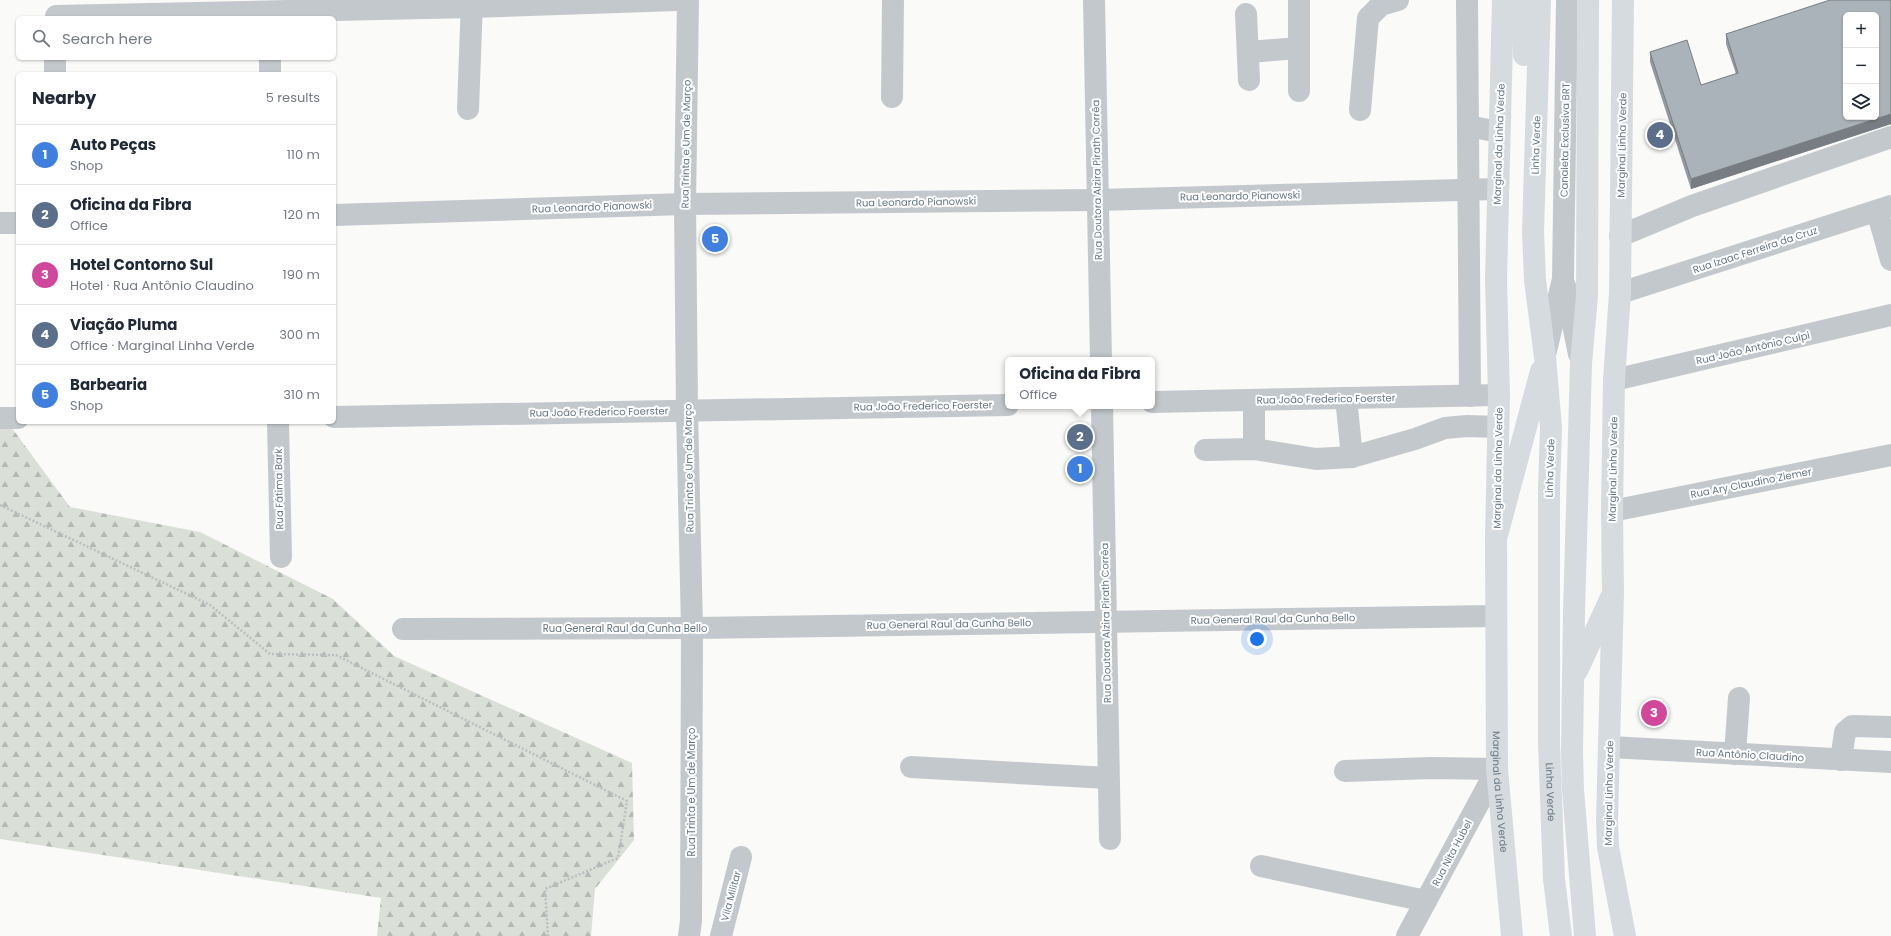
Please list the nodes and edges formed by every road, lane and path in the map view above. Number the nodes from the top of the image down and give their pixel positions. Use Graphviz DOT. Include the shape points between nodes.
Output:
graph roads {
  1 [pos="677,0"];
  2 [pos="688,0"];
  3 [pos="893,0"];
  4 [pos="1094,0"];
  5 [pos="1299,0"];
  6 [pos="1398,0"];
  7 [pos="1467,0"];
  8 [pos="1503,0"];
  9 [pos="1520,0"];
  10 [pos="1540,0"];
  11 [pos="1567,0"];
  12 [pos="1623,0"];
  13 [pos="1588,2"];
  14 [pos="472,4"];
  15 [pos="269,10"];
  16 [pos="56,11"];
  17 [pos="1246,14"];
  18 [pos="1299,48"];
  19 [pos="1249,52"];
  20 [pos="55,60"];
  21 [pos="270,60"];
  22 [pos="55,72"];
  23 [pos="270,72"];
  24 [pos="1248,80"];
  25 [pos="1299,91"];
  26 [pos="892,97"];
  27 [pos="468,109"];
  28 [pos="1360,110"];
  29 [pos="1468,126"];
  30 [pos="1499,132"];
  31 [pos="1891,138"];
  32 [pos="1535,163"];
  33 [pos="1469,190"];
  34 [pos="1497,190"];
  35 [pos="1098,200"];
  36 [pos="685,204"];
  37 [pos="1884,209"];
  38 [pos="336,215"];
  39 [pos="0,223"];
  40 [pos="16,223"];
  41 [pos="1620,236"];
  42 [pos="1891,260"];
  43 [pos="1563,279"];
  44 [pos="1620,293"];
  45 [pos="1891,315"];
  46 [pos="1469,322"];
  47 [pos="1497,323"];
  48 [pos="1101,357"];
  49 [pos="1545,357"];
  50 [pos="1581,363"];
  51 [pos="1614,380"];
  52 [pos="1499,395"];
  53 [pos="1470,396"];
  54 [pos="1346,398"];
  55 [pos="1254,400"];
  56 [pos="1155,402"];
  57 [pos="1005,405"];
  58 [pos="1102,409"];
  59 [pos="687,410"];
  60 [pos="336,417"];
  61 [pos="0,418"];
  62 [pos="16,418"];
  63 [pos="278,424"];
  64 [pos="1498,427"];
  65 [pos="1254,449"];
  66 [pos="1205,450"];
  67 [pos="1891,454"];
  68 [pos="1352,458"];
  69 [pos="0,505"];
  70 [pos="1612,511"];
  71 [pos="1496,539"];
  72 [pos="281,556"];
  73 [pos="1613,593"];
  74 [pos="1496,616"];
  75 [pos="1106,622"];
  76 [pos="692,628"];
  77 [pos="403,629"];
  78 [pos="1574,678"];
  79 [pos="1739,698"];
  80 [pos="1891,727"];
  81 [pos="1610,747"];
  82 [pos="1735,754"];
  83 [pos="1841,760"];
  84 [pos="1891,762"];
  85 [pos="911,767"];
  86 [pos="1497,769"];
  87 [pos="1345,770"];
  88 [pos="1108,778"];
  89 [pos="1110,839"];
  90 [pos="742,857"];
  91 [pos="1261,866"];
  92 [pos="1426,901"];
  93 [pos="548,936"];
  94 [pos="689,936"];
  95 [pos="721,936"];
  96 [pos="1407,936"];
  97 [pos="1512,936"];
  98 [pos="1561,936"];
  99 [pos="1585,936"];
  100 [pos="1625,936"];
  1 -- 14 [label="street"];
  2 -- 36 [label="street, Rua Trinta e Um de Março"];
  3 -- 26 [label="street"];
  4 -- 35 [label="street, Rua Doutora Alzira Pirath Corrêa"];
  5 -- 18 [label="street"];
  6 -- 28 [label="street" via="1381,5 1368,18"];
  7 -- 29 [label="street"];
  8 -- 30 [label="main road, Marginal da Linha Verde"];
  9 -- 32 [label="main road" via="1524,31 1525,115"];
  10 -- 32 [label="main road, Linha Verde"];
  11 -- 43 [label="street, Canaleta Exclusiva BRT"];
  12 -- 41 [label="main road, Marginal Linha Verde"];
  13 -- 50 [label="main road, Linha Verde" via="1587,296"];
  14 -- 15 [label="street"];
  14 -- 27 [label="street"];
  15 -- 16 [label="street"];
  17 -- 19 [label="street"];
  18 -- 19 [label="street"];
  18 -- 25 [label="street"];
  19 -- 24 [label="street"];
  20 -- 22 [label="street"];
  21 -- 23 [label="street"];
  29 -- 30 [label="street"];
  29 -- 33 [label="street"];
  30 -- 34 [label="main road, Marginal da Linha Verde"];
  31 -- 41 [label="street" via="1692,206"];
  32 -- 49 [label="main road, Linha Verde" via="1535,280"];
  33 -- 34 [label="street, Rua Leonardo Pianowski"];
  33 -- 35 [label="street, Rua Leonardo Pianowski"];
  33 -- 46 [label="street"];
  34 -- 47 [label="main road, Marginal da Linha Verde"];
  35 -- 36 [label="street, Rua Leonardo Pianowski"];
  35 -- 48 [label="street, Rua Doutora Alzira Pirath Corrêa"];
  36 -- 38 [label="street, Rua Leonardo Pianowski"];
  36 -- 59 [label="street, Rua Trinta e Um de Março"];
  37 -- 42 [label="street"];
  37 -- 44 [label="street, Rua Izaac Ferreira da Cruz"];
  39 -- 40 [label="street"];
  41 -- 44 [label="main road, Marginal Linha Verde"];
  43 -- 49 [label="street, Canaleta Exclusiva BRT"];
  43 -- 50 [label="street, Canaleta Exclusiva BRT"];
  44 -- 51 [label="main road, Marginal Linha Verde"];
  45 -- 51 [label="street, Rua João Antônio Culpi"];
  46 -- 47 [label="street"];
  46 -- 53 [label="street"];
  47 -- 52 [label="main road, Marginal da Linha Verde"];
  49 -- 71 [label="main road"];
  49 -- 98 [label="main road, Linha Verde" via="1551,428 1550,743 1554,879"];
  50 -- 78 [label="main road, Linha Verde"];
  51 -- 70 [label="main road, Marginal Linha Verde"];
  52 -- 53 [label="street, Rua João Frederico Foerster"];
  52 -- 64 [label="main road, Marginal da Linha Verde"];
  53 -- 54 [label="street, Rua João Frederico Foerster"];
  54 -- 55 [label="street, Rua João Frederico Foerster"];
  54 -- 68 [label="street"];
  55 -- 56 [label="street, Rua João Frederico Foerster"];
  55 -- 65 [label="street"];
  57 -- 59 [label="street, Rua João Frederico Foerster"];
  58 -- 75 [label="street, Rua Doutora Alzira Pirath Corrêa"];
  59 -- 60 [label="street, Rua João Frederico Foerster"];
  59 -- 76 [label="street, Rua Trinta e Um de Março"];
  61 -- 62 [label="street"];
  63 -- 72 [label="street, Rua Fátima Bark"];
  64 -- 68 [label="street" via="1445,428"];
  64 -- 71 [label="main road, Marginal da Linha Verde"];
  65 -- 66 [label="street"];
  65 -- 68 [label="street" via="1316,459"];
  67 -- 70 [label="street, Rua Ary Claudino Ziemer"];
  69 -- 93 [label="path" via="210,605 270,654 336,655 627,801 618,858 545,889"];
  70 -- 73 [label="main road, Marginal Linha Verde"];
  71 -- 74 [label="main road, Marginal da Linha Verde"];
  73 -- 78 [label="main road"];
  73 -- 81 [label="main road, Marginal Linha Verde"];
  74 -- 75 [label="street, Rua General Raul da Cunha Bello"];
  74 -- 86 [label="main road, Marginal da Linha Verde"];
  75 -- 76 [label="street, Rua General Raul da Cunha Bello"];
  75 -- 88 [label="street, Rua Doutora Alzira Pirath Corrêa"];
  76 -- 77 [label="street, Rua General Raul da Cunha Bello"];
  76 -- 94 [label="street, Rua Trinta e Um de Março"];
  78 -- 99 [label="main road, Linha Verde" via="1573,790"];
  79 -- 82 [label="street"];
  80 -- 83 [label="street" via="1847,728"];
  81 -- 82 [label="street, Rua Antônio Claudino"];
  81 -- 100 [label="main road, Marginal Linha Verde" via="1608,846"];
  82 -- 83 [label="street, Rua Antônio Claudino"];
  83 -- 84 [label="street, Rua Antônio Claudino"];
  85 -- 88 [label="street"];
  86 -- 87 [label="street"];
  86 -- 92 [label="street, Rua Nita Hubel"];
  86 -- 97 [label="main road, Marginal da Linha Verde"];
  88 -- 89 [label="street, Rua Doutora Alzira Pirath Corrêa"];
  90 -- 95 [label="street, Vila Militar"];
  91 -- 92 [label="street"];
  92 -- 96 [label="street, Rua Nita Hubel"];
}
